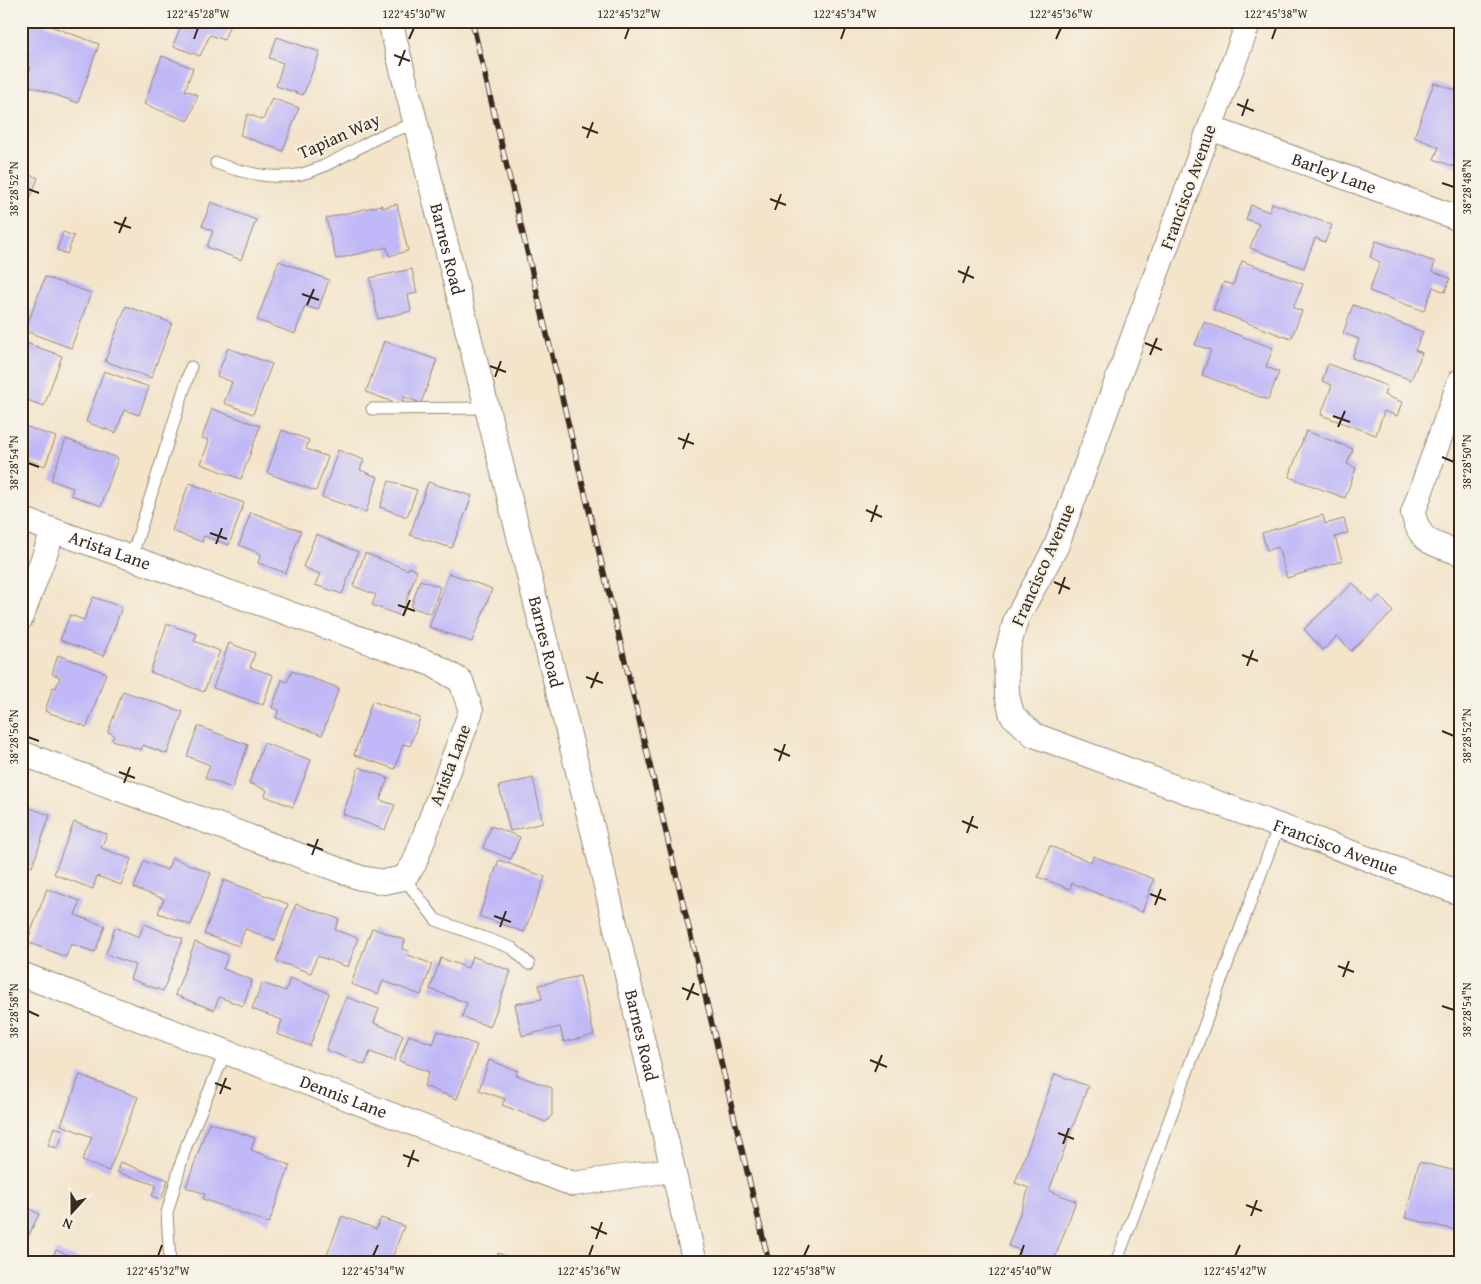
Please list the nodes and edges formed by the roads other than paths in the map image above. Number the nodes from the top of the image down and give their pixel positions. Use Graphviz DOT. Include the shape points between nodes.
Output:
graph roads {
  1 [pos="390,21"];
  2 [pos="1249,21"];
  3 [pos="417,123"];
  4 [pos="1210,128"];
  5 [pos="216,163"];
  6 [pos="1460,219"];
  7 [pos="191,367"];
  8 [pos="1460,381"];
  9 [pos="488,408"];
  10 [pos="372,409"];
  11 [pos="21,519"];
  12 [pos="53,532"];
  13 [pos="1460,553"];
  14 [pos="131,559"];
  15 [pos="21,618"];
  16 [pos="21,753"];
  17 [pos="1279,825"];
  18 [pos="404,878"];
  19 [pos="1460,893"];
  20 [pos="529,964"];
  21 [pos="21,974"];
  22 [pos="226,1053"];
  23 [pos="671,1170"];
  24 [pos="170,1263"];
  25 [pos="695,1263"];
  26 [pos="1116,1263"];
  1 -- 3 [label="street, Barnes Road"];
  2 -- 4 [label="street, Francisco Avenue"];
  3 -- 5 [label="lane, Tapian Way" via="291,176 245,174"];
  3 -- 9 [label="street, Barnes Road"];
  4 -- 6 [label="street, Barley Lane"];
  4 -- 17 [label="street, Francisco Avenue" via="1056,547 1016,619 1006,656 1008,695 1012,715 1034,735"];
  7 -- 14 [label="lane"];
  8 -- 13 [label="street" via="1413,513 1416,530 1427,541"];
  9 -- 10 [label="lane"];
  9 -- 23 [label="street, Barnes Road" via="594,834"];
  11 -- 12 [label="street, Arista Lane"];
  12 -- 14 [label="street, Arista Lane"];
  12 -- 15 [label="street"];
  14 -- 18 [label="street, Arista Lane" via="432,664 461,681 471,711 414,864"];
  16 -- 18 [label="street" via="362,878 384,882"];
  17 -- 19 [label="street, Francisco Avenue"];
  17 -- 26 [label="lane"];
  18 -- 20 [label="lane" via="436,920 512,948"];
  21 -- 22 [label="street, Dennis Lane"];
  22 -- 23 [label="street, Dennis Lane" via="573,1184"];
  22 -- 24 [label="lane" via="185,1149 167,1213"];
  23 -- 25 [label="street, Barnes Road"];
}
